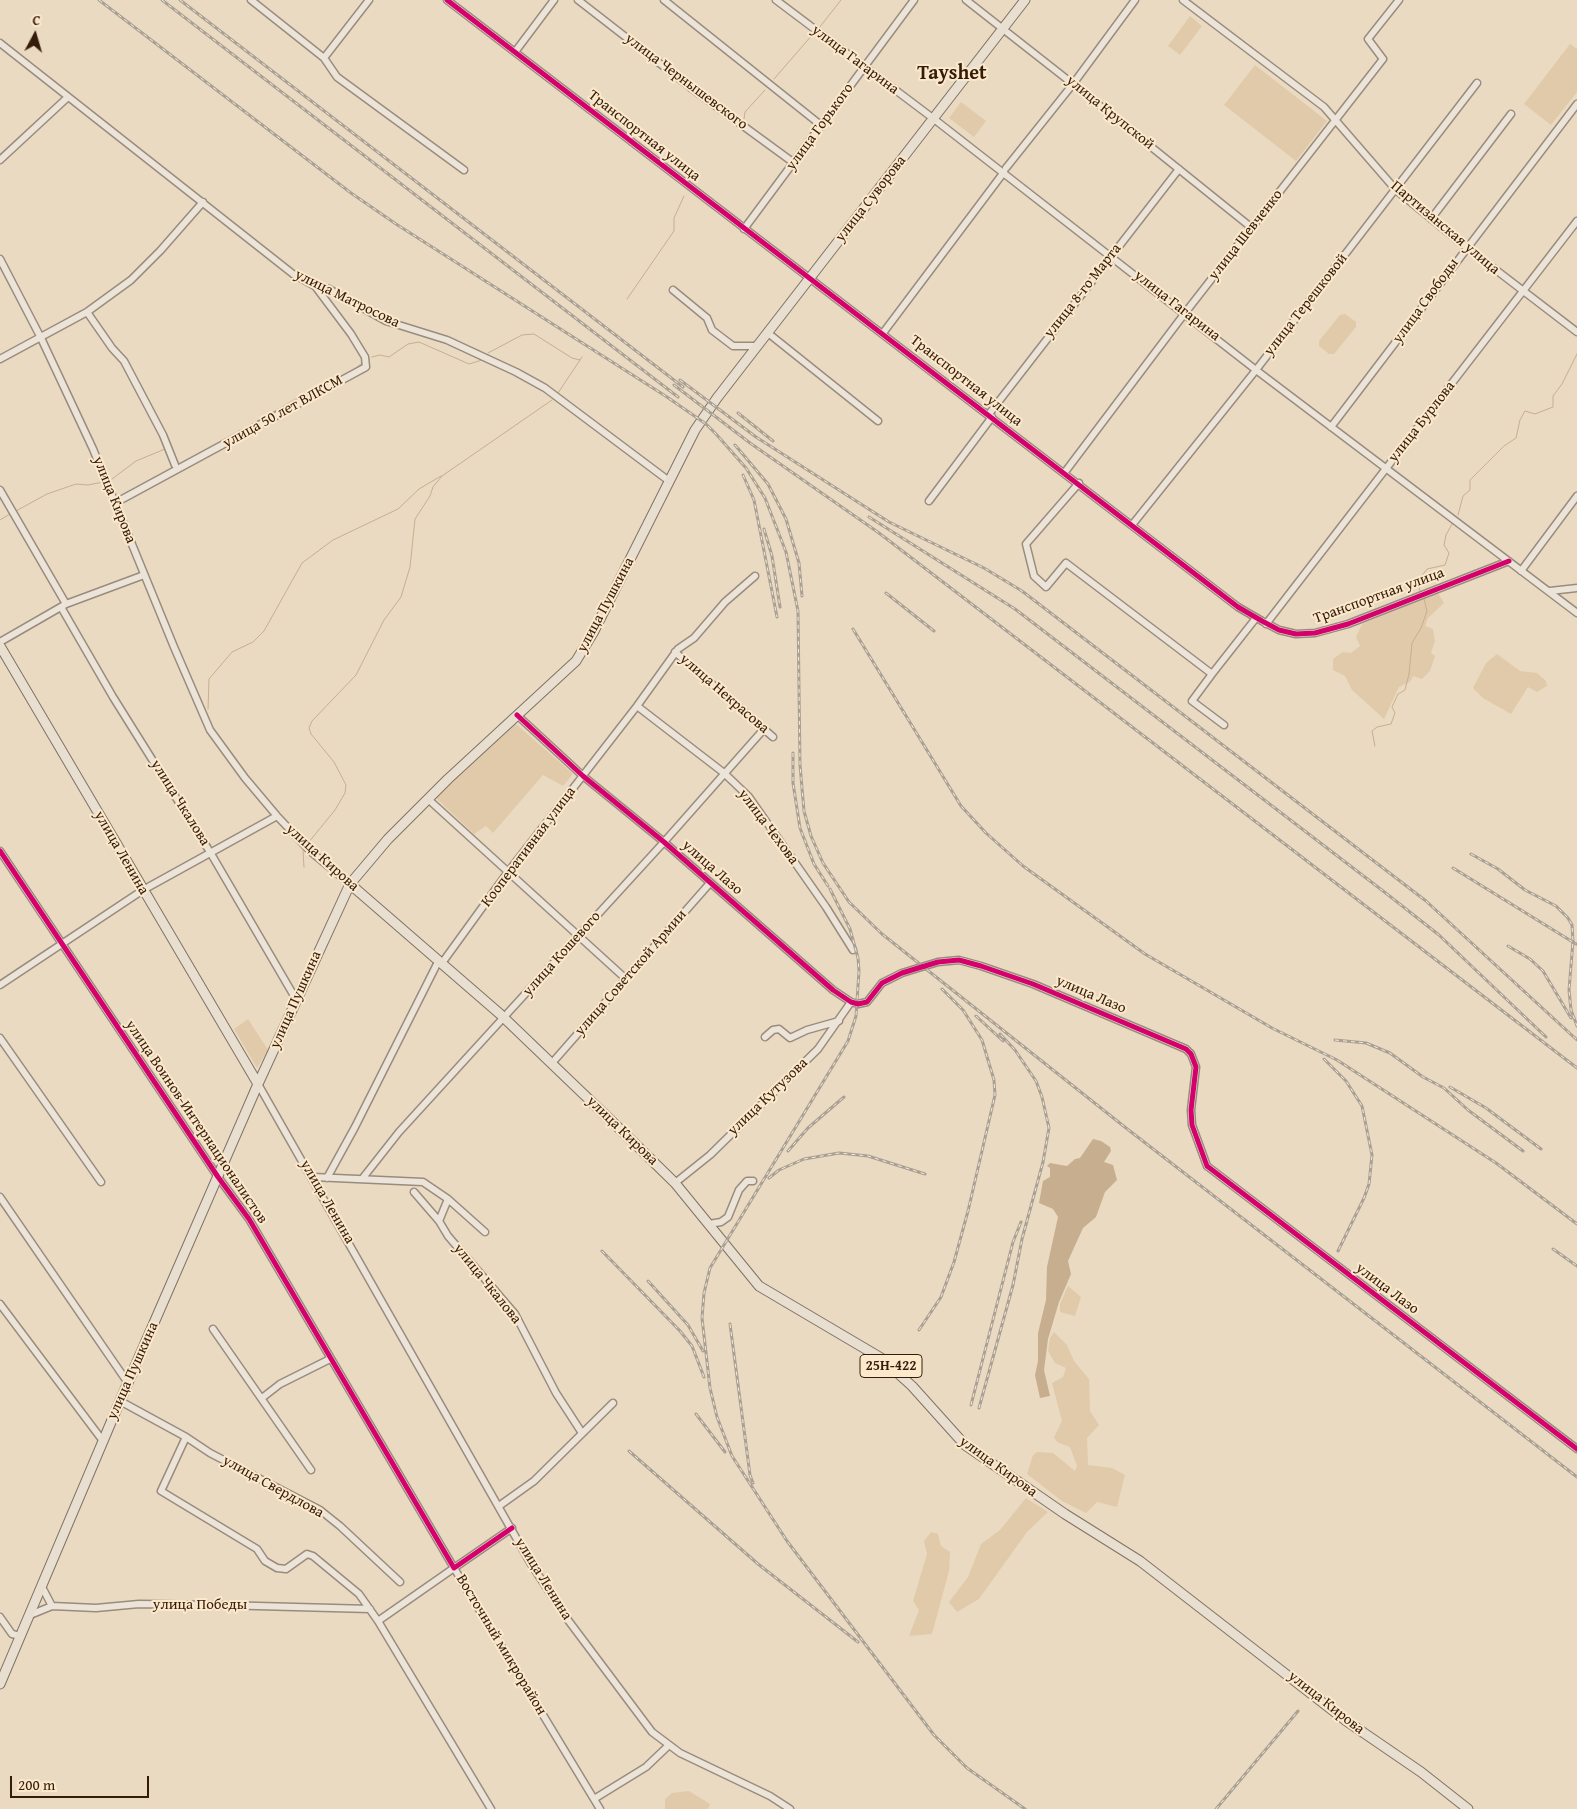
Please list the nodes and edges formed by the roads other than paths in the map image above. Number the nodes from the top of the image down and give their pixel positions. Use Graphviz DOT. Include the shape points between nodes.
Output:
graph roads {
  1 [pos="251,0"];
  2 [pos="369,0"];
  3 [pos="447,0"];
  4 [pos="554,0"];
  5 [pos="578,0"];
  6 [pos="664,0"];
  7 [pos="776,0"];
  8 [pos="914,0"];
  9 [pos="966,0"];
  10 [pos="1026,0"];
  11 [pos="1135,0"];
  12 [pos="1184,0"];
  13 [pos="1399,0"];
  14 [pos="1004,29"];
  15 [pos="0,43"];
  16 [pos="515,52"];
  17 [pos="324,58"];
  18 [pos="863,66"];
  19 [pos="1073,84"];
  20 [pos="1477,84"];
  21 [pos="68,96"];
  22 [pos="1577,104"];
  23 [pos="1511,114"];
  24 [pos="934,118"];
  25 [pos="1337,119"];
  26 [pos="822,126"];
  27 [pos="0,160"];
  28 [pos="794,163"];
  29 [pos="1178,169"];
  30 [pos="464,170"];
  31 [pos="1005,170"];
  32 [pos="1396,190"];
  33 [pos="203,202"];
  34 [pos="1431,220"];
  35 [pos="1577,221"];
  36 [pos="1252,228"];
  37 [pos="744,229"];
  38 [pos="1466,247"];
  39 [pos="1111,255"];
  40 [pos="0,259"];
  41 [pos="811,278"];
  42 [pos="315,286"];
  43 [pos="673,290"];
  44 [pos="1524,292"];
  45 [pos="87,312"];
  46 [pos="1185,312"];
  47 [pos="1577,332"];
  48 [pos="768,333"];
  49 [pos="883,333"];
  50 [pos="41,338"];
  51 [pos="758,346"];
  52 [pos="0,359"];
  53 [pos="1256,370"];
  54 [pos="717,398"];
  55 [pos="991,416"];
  56 [pos="878,421"];
  57 [pos="1331,427"];
  58 [pos="175,466"];
  59 [pos="1386,468"];
  60 [pos="1065,472"];
  61 [pos="669,481"];
  62 [pos="1079,483"];
  63 [pos="0,490"];
  64 [pos="1577,496"];
  65 [pos="929,501"];
  66 [pos="115,503"];
  67 [pos="1132,525"];
  68 [pos="1509,561"];
  69 [pos="1521,571"];
  70 [pos="144,574"];
  71 [pos="755,576"];
  72 [pos="1577,588"];
  73 [pos="1550,592"];
  74 [pos="64,606"];
  75 [pos="1577,613"];
  76 [pos="1256,618"];
  77 [pos="1266,624"];
  78 [pos="0,642"];
  79 [pos="0,646"];
  80 [pos="676,652"];
  81 [pos="1212,674"];
  82 [pos="637,706"];
  83 [pos="517,716"];
  84 [pos="1224,725"];
  85 [pos="764,729"];
  86 [pos="773,737"];
  87 [pos="724,773"];
  88 [pos="583,776"];
  89 [pos="428,799"];
  90 [pos="277,816"];
  91 [pos="664,842"];
  92 [pos="0,850"];
  93 [pos="210,852"];
  94 [pos="508,872"];
  95 [pos="710,883"];
  96 [pos="350,884"];
  97 [pos="142,890"];
  98 [pos="579,936"];
  99 [pos="61,944"];
  100 [pos="853,950"];
  101 [pos="440,961"];
  102 [pos="626,979"];
  103 [pos="0,985"];
  104 [pos="297,1000"];
  105 [pos="851,1002"];
  106 [pos="504,1018"];
  107 [pos="839,1021"];
  108 [pos="764,1037"];
  109 [pos="0,1038"];
  110 [pos="552,1063"];
  111 [pos="258,1084"];
  112 [pos="218,1177"];
  113 [pos="313,1177"];
  114 [pos="327,1178"];
  115 [pos="362,1180"];
  116 [pos="753,1181"];
  117 [pos="101,1182"];
  118 [pos="675,1183"];
  119 [pos="414,1192"];
  120 [pos="0,1197"];
  121 [pos="448,1199"];
  122 [pos="440,1221"];
  123 [pos="710,1224"];
  124 [pos="485,1232"];
  125 [pos="0,1304"];
  126 [pos="213,1328"];
  127 [pos="330,1359"];
  128 [pos="128,1383"];
  129 [pos="262,1398"];
  130 [pos="120,1401"];
  131 [pos="613,1403"];
  132 [pos="582,1433"];
  133 [pos="186,1437"];
  134 [pos="103,1441"];
  135 [pos="1577,1450"];
  136 [pos="311,1470"];
  137 [pos="499,1506"];
  138 [pos="512,1528"];
  139 [pos="454,1568"];
  140 [pos="400,1582"];
  141 [pos="42,1587"];
  142 [pos="52,1606"];
  143 [pos="370,1609"];
  144 [pos="30,1615"];
  145 [pos="0,1617"];
  146 [pos="378,1620"];
  147 [pos="21,1636"];
  148 [pos="0,1684"];
  149 [pos="668,1746"];
  150 [pos="594,1799"];
  151 [pos="491,1809"];
  152 [pos="600,1809"];
  153 [pos="790,1809"];
  154 [pos="1468,1809"];
  1 -- 17 [label="street"];
  2 -- 17 [label="street"];
  3 -- 16 [label="street, Транспортная улица"];
  4 -- 16 [label="street"];
  5 -- 28 [label="street, улица Чернышевского"];
  6 -- 26 [label="street"];
  7 -- 18 [label="street, улица Гагарина"];
  8 -- 18 [label="street, улица Горького"];
  9 -- 14 [label="street, улица Крупской"];
  10 -- 14 [label="main road, улица Суворова"];
  11 -- 19 [label="street"];
  12 -- 25 [label="street, Партизанская улица"];
  13 -- 25 [label="street, улица Шевченко" via="1368,39 1383,59"];
  14 -- 19 [label="street, улица Крупской"];
  14 -- 24 [label="main road, улица Суворова"];
  15 -- 21 [label="street, улица Матросова"];
  16 -- 37 [label="street, Транспортная улица"];
  17 -- 30 [label="street" via="337,77"];
  18 -- 24 [label="street, улица Гагарина"];
  18 -- 26 [label="street, улица Горького"];
  19 -- 29 [label="street, улица Крупской"];
  19 -- 31 [label="street"];
  20 -- 32 [label="street, улица Терешковой"];
  21 -- 27 [label="street"];
  21 -- 33 [label="street, улица Матросова"];
  22 -- 38 [label="street, улица Свободы"];
  23 -- 34 [label="street"];
  24 -- 31 [label="street, улица Гагарина"];
  24 -- 41 [label="main road, улица Суворова"];
  25 -- 32 [label="street, Партизанская улица"];
  25 -- 36 [label="street, улица Шевченко"];
  26 -- 28 [label="street, улица Горького"];
  28 -- 37 [label="street, улица Горького"];
  29 -- 36 [label="street, улица Крупской"];
  29 -- 39 [label="street, улица 8-го Марта"];
  31 -- 39 [label="street, улица Гагарина"];
  31 -- 49 [label="street"];
  32 -- 34 [label="street, Партизанская улица"];
  32 -- 53 [label="street, улица Терешковой"];
  33 -- 42 [label="street, улица Матросова" via="293,274"];
  33 -- 45 [label="street" via="131,280"];
  34 -- 38 [label="street, Партизанская улица"];
  35 -- 44 [label="street, улица Бурлова"];
  36 -- 46 [label="street, улица Шевченко"];
  37 -- 41 [label="street, Транспортная улица"];
  38 -- 44 [label="street, Партизанская улица"];
  38 -- 57 [label="street, улица Свободы"];
  39 -- 46 [label="street, улица Гагарина"];
  39 -- 55 [label="street, улица 8-го Марта"];
  40 -- 50 [label="street, улица Кирова"];
  41 -- 48 [label="main road, улица Суворова"];
  41 -- 49 [label="street, Транспортная улица"];
  42 -- 61 [label="street, улица Матросова" via="329,289 386,321 447,340 516,372 545,388"];
  42 -- 66 [label="street, улица 50 лет ВЛКСМ" via="351,334 365,358 366,367"];
  43 -- 51 [label="street" via="707,318 712,330 733,346"];
  44 -- 47 [label="street, Партизанская улица"];
  44 -- 59 [label="street, улица Бурлова"];
  45 -- 50 [label="street"];
  45 -- 58 [label="street" via="124,361 163,435"];
  46 -- 53 [label="street, улица Гагарина"];
  46 -- 60 [label="street, улица Шевченко"];
  48 -- 51 [label="main road, улица Суворова"];
  48 -- 56 [label="street"];
  49 -- 55 [label="street, Транспортная улица"];
  50 -- 52 [label="street"];
  50 -- 66 [label="street, улица Кирова"];
  51 -- 54 [label="main road, улица Суворова"];
  53 -- 57 [label="street, улица Гагарина"];
  53 -- 67 [label="street, улица Терешковой"];
  54 -- 61 [label="main road, улица Пушкина" via="695,430"];
  55 -- 60 [label="street, Транспортная улица"];
  55 -- 65 [label="street, улица 8-го Марта"];
  57 -- 59 [label="street, улица Гагарина"];
  59 -- 68 [label="street, улица Гагарина"];
  59 -- 77 [label="street, улица Бурлова"];
  60 -- 62 [label="street, Транспортная улица"];
  61 -- 83 [label="main road, улица Пушкина" via="583,652"];
  62 -- 67 [label="street, Транспортная улица"];
  62 -- 81 [label="street" via="1026,544 1034,576 1046,587 1066,563"];
  63 -- 74 [label="street, улица Чкалова"];
  64 -- 69 [label="street"];
  66 -- 70 [label="street, улица Кирова"];
  67 -- 76 [label="street, Транспортная улица" via="1238,608"];
  68 -- 69 [label="street, улица Гагарина"];
  68 -- 77 [label="street, Транспортная улица" via="1315,634 1296,634"];
  69 -- 73 [label="street, улица Гагарина"];
  70 -- 74 [label="street"];
  70 -- 90 [label="street, улица Кирова" via="210,730"];
  71 -- 80 [label="street, Кооперативная улица"];
  72 -- 73 [label="street"];
  73 -- 75 [label="street, улица Гагарина"];
  74 -- 78 [label="street"];
  74 -- 93 [label="street, улица Чкалова" via="113,697"];
  76 -- 77 [label="street, Транспортная улица"];
  76 -- 81 [label="street"];
  79 -- 97 [label="main road, улица Ленина"];
  80 -- 82 [label="street, Кооперативная улица"];
  80 -- 85 [label="street, улица Некрасова"];
  81 -- 84 [label="street" via="1192,701"];
  82 -- 87 [label="street, улица Чехова"];
  82 -- 88 [label="street, Кооперативная улица"];
  83 -- 88 [label="street, улица Лазо"];
  83 -- 89 [label="main road, улица Пушкина"];
  85 -- 86 [label="street, улица Некрасова"];
  85 -- 87 [label="street, улица Кошевого"];
  87 -- 91 [label="street, улица Кошевого"];
  87 -- 100 [label="street, улица Чехова" via="749,797"];
  88 -- 91 [label="street, улица Лазо"];
  88 -- 94 [label="street, Кооперативная улица"];
  89 -- 94 [label="street"];
  89 -- 96 [label="main road, улица Пушкина" via="381,846"];
  90 -- 93 [label="street"];
  90 -- 96 [label="street, улица Кирова" via="310,851"];
  91 -- 95 [label="street, улица Лазо"];
  91 -- 98 [label="street, улица Кошевого"];
  92 -- 99 [label="street, улица Воинов-Интернационалистов"];
  93 -- 97 [label="street"];
  93 -- 104 [label="street, улица Чкалова"];
  94 -- 98 [label="street"];
  94 -- 101 [label="street, Кооперативная улица"];
  95 -- 102 [label="street, улица Советской Армии"];
  95 -- 105 [label="street, улица Лазо"];
  96 -- 101 [label="main road, улица Кирова / 25Н-422"];
  96 -- 104 [label="main road, улица Пушкина"];
  97 -- 99 [label="street"];
  97 -- 111 [label="main road, улица Ленина"];
  98 -- 102 [label="street"];
  98 -- 106 [label="street, улица Кошевого"];
  99 -- 103 [label="street"];
  99 -- 112 [label="street, улица Воинов-Интернационалистов"];
  101 -- 106 [label="main road, улица Кирова / 25Н-422"];
  101 -- 114 [label="street, Кооперативная улица"];
  102 -- 110 [label="street, улица Советской Армии"];
  104 -- 111 [label="main road, улица Пушкина"];
  105 -- 107 [label="street, улица Кутузова"];
  105 -- 135 [label="street, улица Лазо" via="867,1002 882,983 902,972 959,960 1033,984 1186,1049 1196,1067 1192,1125 1207,1166"];
  106 -- 110 [label="main road, улица Кирова / 25Н-422"];
  106 -- 115 [label="street, улица Кошевого" via="399,1132"];
  107 -- 108 [label="street" via="790,1038 779,1029"];
  107 -- 118 [label="street, улица Кутузова" via="818,1049 710,1154"];
  109 -- 117 [label="street"];
  110 -- 118 [label="main road, улица Кирова / 25Н-422"];
  111 -- 112 [label="main road, улица Пушкина"];
  111 -- 113 [label="street, улица Ленина"];
  112 -- 127 [label="street, улица Воинов-Интернационалистов" via="249,1219"];
  112 -- 128 [label="main road, улица Пушкина"];
  113 -- 114 [label="street"];
  113 -- 137 [label="street, улица Ленина"];
  114 -- 115 [label="street"];
  115 -- 121 [label="street" via="423,1182"];
  116 -- 123 [label="street" via="747,1181 739,1190 728,1217"];
  118 -- 123 [label="main road, улица Кирова / 25Н-422"];
  119 -- 122 [label="street, улица Чкалова"];
  120 -- 128 [label="street"];
  121 -- 122 [label="street"];
  121 -- 124 [label="street"];
  122 -- 132 [label="street, улица Чкалова" via="448,1236 515,1314 556,1393"];
  123 -- 154 [label="main road, улица Кирова / 25Н-422" via="759,1286 881,1358 912,1386 965,1445 1140,1561 1345,1720"];
  125 -- 134 [label="street"];
  126 -- 129 [label="street"];
  127 -- 129 [label="street" via="280,1384"];
  127 -- 139 [label="street, улица Воинов-Интернационалистов"];
  128 -- 130 [label="main road, улица Пушкина"];
  129 -- 136 [label="street"];
  130 -- 133 [label="street, улица Свердлова"];
  130 -- 134 [label="main road, улица Пушкина"];
  131 -- 132 [label="street"];
  132 -- 137 [label="street" via="534,1481"];
  133 -- 140 [label="street, улица Свердлова" via="210,1453 320,1510"];
  133 -- 143 [label="street" via="161,1491 257,1549 264,1561 277,1568 286,1569 307,1554 313,1556 359,1594"];
  134 -- 141 [label="main road, улица Пушкина"];
  137 -- 138 [label="street, улица Ленина"];
  138 -- 139 [label="street"];
  138 -- 149 [label="street, улица Ленина" via="568,1620 652,1732"];
  139 -- 146 [label="street, Восточный микрорайон"];
  139 -- 150 [label="street, Восточный микрорайон"];
  141 -- 142 [label="street"];
  141 -- 144 [label="main road, улица Пушкина"];
  142 -- 143 [label="street, улица Победы" via="96,1608 139,1604"];
  142 -- 144 [label="street"];
  143 -- 146 [label="street"];
  144 -- 147 [label="main road, улица Пушкина"];
  145 -- 147 [label="street" via="12,1634"];
  146 -- 151 [label="street"];
  147 -- 148 [label="main road, улица Пушкина"];
  149 -- 150 [label="street" via="646,1767"];
  149 -- 153 [label="street, улица Ленина"];
  150 -- 152 [label="street, Восточный микрорайон"];
}
